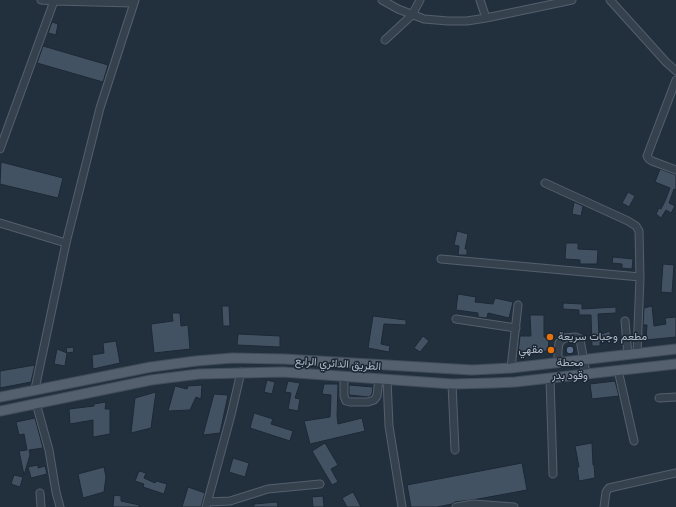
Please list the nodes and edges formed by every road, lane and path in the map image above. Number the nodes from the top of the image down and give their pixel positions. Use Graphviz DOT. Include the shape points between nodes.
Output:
graph roads {
  1 [pos="41,0"];
  2 [pos="382,0"];
  3 [pos="420,0"];
  4 [pos="480,0"];
  5 [pos="566,0"];
  6 [pos="610,0"];
  7 [pos="54,1"];
  8 [pos="134,2"];
  9 [pos="412,15"];
  10 [pos="486,18"];
  11 [pos="385,40"];
  12 [pos="676,71"];
  13 [pos="676,80"];
  14 [pos="0,149"];
  15 [pos="676,170"];
  16 [pos="545,183"];
  17 [pos="0,223"];
  18 [pos="66,243"];
  19 [pos="441,259"];
  20 [pos="640,278"];
  21 [pos="518,305"];
  22 [pos="456,319"];
  23 [pos="625,320"];
  24 [pos="516,328"];
  25 [pos="676,349"];
  26 [pos="633,355"];
  27 [pos="584,361"];
  28 [pos="558,364"];
  29 [pos="676,364"];
  30 [pos="511,368"];
  31 [pos="618,370"];
  32 [pos="241,372"];
  33 [pos="586,374"];
  34 [pos="344,376"];
  35 [pos="383,378"];
  36 [pos="550,378"];
  37 [pos="452,384"];
  38 [pos="35,389"];
  39 [pos="0,397"];
  40 [pos="676,397"];
  41 [pos="658,398"];
  42 [pos="36,403"];
  43 [pos="0,411"];
  44 [pos="634,441"];
  45 [pos="455,450"];
  46 [pos="676,473"];
  47 [pos="552,474"];
  48 [pos="320,484"];
  49 [pos="40,493"];
  50 [pos="207,505"];
  51 [pos="41,507"];
  52 [pos="60,507"];
  53 [pos="402,507"];
  54 [pos="456,507"];
  55 [pos="514,507"];
  56 [pos="604,507"];
  1 -- 7 [label="street"];
  2 -- 9 [label="street"];
  3 -- 9 [label="street"];
  4 -- 10 [label="street"];
  5 -- 10 [label="street"];
  6 -- 12 [label="street"];
  7 -- 8 [label="street"];
  7 -- 14 [label="street"];
  8 -- 18 [label="street" via="100,108"];
  9 -- 10 [label="street" via="448,21"];
  9 -- 11 [label="street"];
  13 -- 15 [label="street" via="647,156 652,161"];
  16 -- 20 [label="street" via="628,220 636,226 640,231"];
  17 -- 18 [label="street"];
  18 -- 38 [label="street"];
  19 -- 20 [label="street"];
  20 -- 26 [label="street"];
  21 -- 24 [label="street"];
  22 -- 24 [label="street"];
  23 -- 26 [label="street"];
  24 -- 30 [label="street"];
  25 -- 26 [label="main road, الطريق الدائري الرابع"];
  26 -- 27 [label="main road, الطريق الدائري الرابع"];
  27 -- 28 [label="main road, الطريق الدائري الرابع"];
  27 -- 28 [label="street" via="580,339 564,338 559,342"];
  27 -- 33 [label="street"];
  28 -- 30 [label="main road, الطريق الدائري الرابع"];
  29 -- 31 [label="main road, الطريق الدائري الرابع"];
  30 -- 38 [label="main road, الطريق الدائري الرابع" via="472,370 232,358 151,367"];
  31 -- 33 [label="main road, الطريق الدائري الرابع"];
  31 -- 44 [label="street"];
  32 -- 34 [label="main road, الطريق الدائري الرابع"];
  32 -- 42 [label="main road, الطريق الدائري الرابع" via="151,380"];
  32 -- 50 [label="street"];
  33 -- 36 [label="main road, الطريق الدائري الرابع"];
  34 -- 35 [label="main road, الطريق الدائري الرابع"];
  34 -- 35 [label="street" via="344,396 346,401 350,402 374,400"];
  35 -- 37 [label="main road, الطريق الدائري الرابع"];
  35 -- 53 [label="street"];
  36 -- 37 [label="main road, الطريق الدائري الرابع"];
  36 -- 47 [label="street"];
  37 -- 45 [label="street"];
  38 -- 39 [label="main road, الطريق الدائري الرابع"];
  40 -- 41 [label="street"];
  42 -- 43 [label="main road, الطريق الدائري الرابع"];
  42 -- 52 [label="street" via="49,450"];
  46 -- 56 [label="street" via="609,488"];
  48 -- 50 [label="street" via="268,489"];
  49 -- 51 [label="street"];
  54 -- 55 [label="street" via="473,504"];
}
